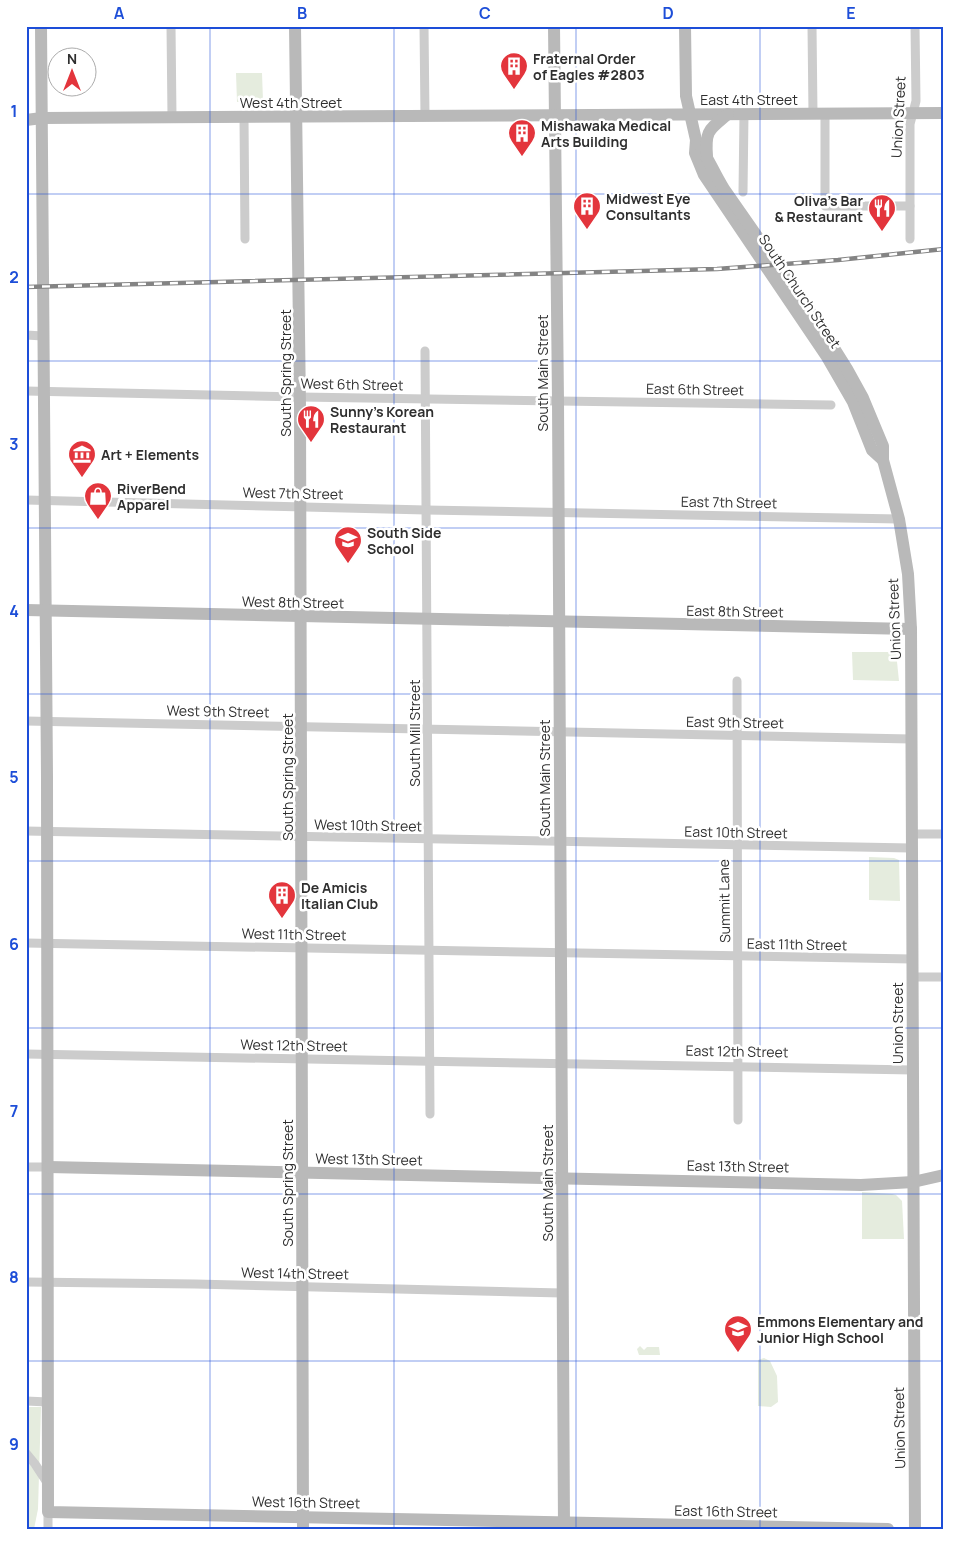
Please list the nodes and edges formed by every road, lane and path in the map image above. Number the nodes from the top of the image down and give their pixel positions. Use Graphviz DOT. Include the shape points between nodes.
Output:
graph roads {
  1 [pos="41,26"];
  2 [pos="171,26"];
  3 [pos="295,26"];
  4 [pos="424,26"];
  5 [pos="554,26"];
  6 [pos="685,26"];
  7 [pos="812,26"];
  8 [pos="916,26"];
  9 [pos="913,113"];
  10 [pos="944,113"];
  11 [pos="728,114"];
  12 [pos="744,114"];
  13 [pos="819,114"];
  14 [pos="555,115"];
  15 [pos="690,115"];
  16 [pos="425,116"];
  17 [pos="172,117"];
  18 [pos="244,117"];
  19 [pos="298,117"];
  20 [pos="42,118"];
  21 [pos="26,120"];
  22 [pos="696,140"];
  23 [pos="707,158"];
  24 [pos="743,192"];
  25 [pos="910,206"];
  26 [pos="245,239"];
  27 [pos="910,239"];
  28 [pos="26,335"];
  29 [pos="44,336"];
  30 [pos="425,352"];
  31 [pos="26,391"];
  32 [pos="44,391"];
  33 [pos="300,397"];
  34 [pos="426,398"];
  35 [pos="558,401"];
  36 [pos="831,406"];
  37 [pos="883,460"];
  38 [pos="26,500"];
  39 [pos="45,501"];
  40 [pos="300,507"];
  41 [pos="426,510"];
  42 [pos="558,512"];
  43 [pos="899,519"];
  44 [pos="26,610"];
  45 [pos="46,610"];
  46 [pos="301,617"];
  47 [pos="428,619"];
  48 [pos="559,622"];
  49 [pos="911,630"];
  50 [pos="738,681"];
  51 [pos="26,721"];
  52 [pos="47,721"];
  53 [pos="302,727"];
  54 [pos="428,730"];
  55 [pos="559,731"];
  56 [pos="738,736"];
  57 [pos="911,739"];
  58 [pos="26,831"];
  59 [pos="47,832"];
  60 [pos="911,834"];
  61 [pos="944,834"];
  62 [pos="302,837"];
  63 [pos="428,840"];
  64 [pos="560,842"];
  65 [pos="738,845"];
  66 [pos="911,848"];
  67 [pos="26,943"];
  68 [pos="47,944"];
  69 [pos="302,948"];
  70 [pos="429,950"];
  71 [pos="561,953"];
  72 [pos="738,956"];
  73 [pos="912,959"];
  74 [pos="912,977"];
  75 [pos="944,977"];
  76 [pos="26,1054"];
  77 [pos="47,1054"];
  78 [pos="302,1058"];
  79 [pos="430,1060"];
  80 [pos="562,1063"];
  81 [pos="739,1066"];
  82 [pos="913,1070"];
  83 [pos="430,1114"];
  84 [pos="738,1120"];
  85 [pos="26,1167"];
  86 [pos="48,1167"];
  87 [pos="302,1172"];
  88 [pos="944,1175"];
  89 [pos="562,1178"];
  90 [pos="913,1182"];
  91 [pos="26,1282"];
  92 [pos="48,1282"];
  93 [pos="302,1286"];
  94 [pos="562,1293"];
  95 [pos="26,1402"];
  96 [pos="48,1402"];
  97 [pos="26,1453"];
  98 [pos="48,1484"];
  99 [pos="48,1515"];
  100 [pos="303,1523"];
  101 [pos="564,1526"];
  102 [pos="43,1529"];
  103 [pos="48,1529"];
  104 [pos="888,1529"];
  105 [pos="915,1529"];
  1 -- 20 [label="street"];
  2 -- 17 [label="street"];
  3 -- 19 [label="street, South Spring Street"];
  4 -- 16 [label="street"];
  5 -- 14 [label="street, South Main Street"];
  6 -- 15 [label="street, South Church Street" via="686,96"];
  7 -- 13 [label="street"];
  8 -- 9 [label="street, Union Street" via="916,101"];
  9 -- 10 [label="street, East 4th Street"];
  9 -- 13 [label="street, East 4th Street"];
  9 -- 25 [label="street, Union Street" via="910,124"];
  11 -- 12 [label="street, East 4th Street"];
  11 -- 15 [label="street, East 4th Street"];
  11 -- 23 [label="street" via="708,133"];
  12 -- 13 [label="street, East 4th Street"];
  12 -- 24 [label="street"];
  13 -- 25 [label="street" via="825,206"];
  14 -- 15 [label="street, East 4th Street"];
  14 -- 16 [label="street, West 4th Street"];
  14 -- 35 [label="street, South Main Street"];
  15 -- 22 [label="street, South Church Street"];
  16 -- 19 [label="street, West 4th Street"];
  17 -- 18 [label="street, West 4th Street"];
  17 -- 20 [label="street, West 4th Street"];
  18 -- 19 [label="street, West 4th Street"];
  18 -- 26 [label="street"];
  19 -- 33 [label="street, South Spring Street"];
  20 -- 21 [label="street, West 4th Street"];
  20 -- 29 [label="street"];
  22 -- 23 [label="street, South Church Street"];
  22 -- 37 [label="street, South Church Street" via="695,153 704,175 831,363 872,450"];
  23 -- 37 [label="street, South Church Street" via="724,189 847,369 883,446"];
  25 -- 27 [label="street, Union Street"];
  28 -- 29 [label="street"];
  29 -- 32 [label="street"];
  30 -- 34 [label="street, South Mill Street"];
  31 -- 32 [label="street, West 6th Street"];
  32 -- 33 [label="street, West 6th Street"];
  32 -- 39 [label="street"];
  33 -- 34 [label="street, West 6th Street"];
  33 -- 40 [label="street, South Spring Street"];
  34 -- 35 [label="street, West 6th Street"];
  34 -- 41 [label="street, South Mill Street"];
  35 -- 36 [label="street, East 6th Street"];
  35 -- 42 [label="street, South Main Street"];
  37 -- 43 [label="street, South Church Street"];
  38 -- 39 [label="street, West 7th Street"];
  39 -- 40 [label="street, West 7th Street"];
  39 -- 45 [label="street"];
  40 -- 41 [label="street, West 7th Street"];
  40 -- 46 [label="street, South Spring Street"];
  41 -- 42 [label="street, West 7th Street"];
  41 -- 47 [label="street, South Mill Street"];
  42 -- 43 [label="street, East 7th Street"];
  42 -- 48 [label="street, South Main Street"];
  43 -- 49 [label="street, Union Street" via="908,574"];
  44 -- 45 [label="street, West 8th Street"];
  45 -- 46 [label="street, West 8th Street"];
  45 -- 52 [label="street"];
  46 -- 47 [label="street, West 8th Street"];
  46 -- 53 [label="street, South Spring Street"];
  47 -- 48 [label="street, West 8th Street"];
  47 -- 54 [label="street, South Mill Street"];
  48 -- 49 [label="street, East 8th Street"];
  48 -- 55 [label="street, South Main Street"];
  49 -- 57 [label="street, Union Street"];
  50 -- 56 [label="street, Summit Lane"];
  51 -- 52 [label="street, West 9th Street"];
  52 -- 53 [label="street, West 9th Street"];
  52 -- 59 [label="street"];
  53 -- 54 [label="street, West 9th Street"];
  53 -- 62 [label="street, South Spring Street"];
  54 -- 55 [label="street, West 9th Street"];
  54 -- 63 [label="street, South Mill Street"];
  55 -- 56 [label="street, East 9th Street"];
  55 -- 64 [label="street, South Main Street"];
  56 -- 57 [label="street, East 9th Street"];
  56 -- 65 [label="street, Summit Lane"];
  57 -- 60 [label="street, Union Street"];
  58 -- 59 [label="street, West 10th Street"];
  59 -- 62 [label="street, West 10th Street"];
  59 -- 68 [label="street"];
  60 -- 61 [label="street"];
  60 -- 66 [label="street, Union Street"];
  62 -- 63 [label="street, West 10th Street"];
  62 -- 69 [label="street, South Spring Street"];
  63 -- 64 [label="street, West 10th Street"];
  63 -- 70 [label="street, South Mill Street"];
  64 -- 65 [label="street, East 10th Street"];
  64 -- 71 [label="street, South Main Street"];
  65 -- 66 [label="street, East 10th Street"];
  65 -- 72 [label="street, Summit Lane"];
  66 -- 73 [label="street, Union Street"];
  67 -- 68 [label="street, West 11th Street"];
  68 -- 69 [label="street, West 11th Street"];
  68 -- 77 [label="street"];
  69 -- 70 [label="street, West 11th Street"];
  69 -- 78 [label="street, South Spring Street"];
  70 -- 71 [label="street, West 11th Street"];
  70 -- 79 [label="street, South Mill Street"];
  71 -- 72 [label="street, East 11th Street"];
  71 -- 80 [label="street, South Main Street"];
  72 -- 73 [label="street, East 11th Street"];
  72 -- 81 [label="street, Summit Lane"];
  73 -- 74 [label="street, Union Street"];
  74 -- 75 [label="street"];
  74 -- 82 [label="street, Union Street"];
  76 -- 77 [label="street, West 12th Street"];
  77 -- 78 [label="street, West 12th Street"];
  77 -- 86 [label="street"];
  78 -- 79 [label="street, West 12th Street"];
  78 -- 87 [label="street, South Spring Street"];
  79 -- 80 [label="street, West 12th Street"];
  79 -- 83 [label="street, South Mill Street"];
  80 -- 81 [label="street, East 12th Street"];
  80 -- 89 [label="street, South Main Street"];
  81 -- 82 [label="street, East 12th Street"];
  81 -- 84 [label="street, Summit Lane"];
  82 -- 90 [label="street, Union Street"];
  85 -- 86 [label="street, West 13th Street"];
  86 -- 87 [label="street, West 13th Street"];
  86 -- 92 [label="street"];
  87 -- 89 [label="street, West 13th Street"];
  87 -- 93 [label="street, South Spring Street"];
  88 -- 90 [label="street"];
  89 -- 90 [label="street, East 13th Street" via="861,1185"];
  89 -- 94 [label="street, South Main Street"];
  90 -- 105 [label="street, Union Street"];
  91 -- 92 [label="street, West 14th Street"];
  92 -- 93 [label="street, West 14th Street"];
  92 -- 96 [label="street"];
  93 -- 94 [label="street, West 14th Street"];
  93 -- 100 [label="street, South Spring Street"];
  94 -- 101 [label="street, South Main Street"];
  95 -- 96 [label="street"];
  96 -- 98 [label="street"];
  97 -- 98 [label="street"];
  98 -- 99 [label="street"];
  99 -- 100 [label="street, West 16th Street"];
  99 -- 102 [label="street"];
  99 -- 103 [label="street"];
  100 -- 101 [label="street, West 16th Street"];
  101 -- 104 [label="street, East 16th Street"];
}
